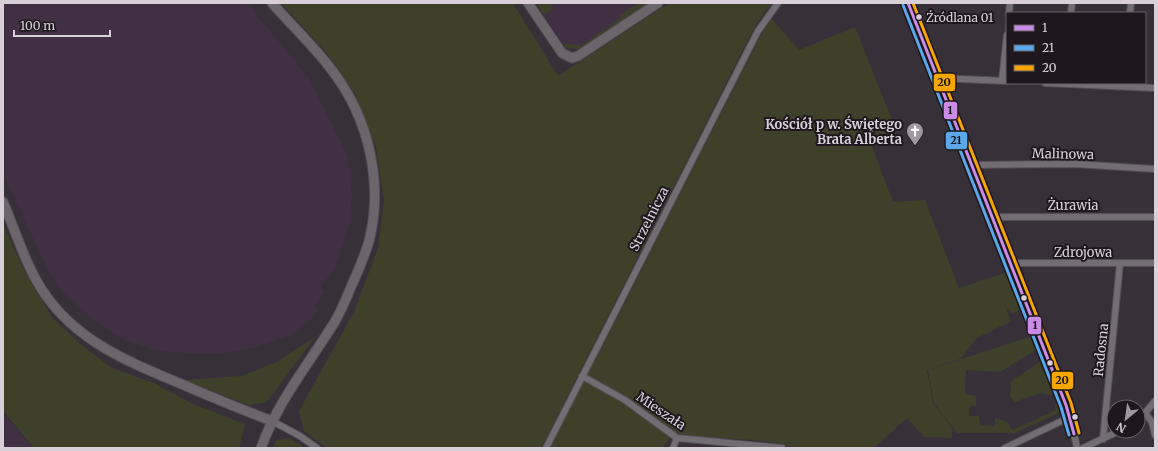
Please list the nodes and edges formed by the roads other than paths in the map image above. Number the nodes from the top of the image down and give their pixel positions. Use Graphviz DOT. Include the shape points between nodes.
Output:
graph roads {
  1 [pos="272,3"];
  2 [pos="528,3"];
  3 [pos="658,3"];
  4 [pos="778,3"];
  5 [pos="908,3"];
  6 [pos="1006,58"];
  7 [pos="937,78"];
  8 [pos="1005,81"];
  9 [pos="1063,84"];
  10 [pos="1122,85"];
  11 [pos="1155,88"];
  12 [pos="972,165"];
  13 [pos="1155,169"];
  14 [pos="3,202"];
  15 [pos="992,217"];
  16 [pos="1155,217"];
  17 [pos="1010,263"];
  18 [pos="1120,263"];
  19 [pos="1155,263"];
  20 [pos="582,376"];
  21 [pos="1155,401"];
  22 [pos="1146,412"];
  23 [pos="1146,414"];
  24 [pos="1070,417"];
  25 [pos="272,421"];
  26 [pos="1155,435"];
  27 [pos="678,438"];
  28 [pos="1106,438"];
  29 [pos="1103,439"];
  30 [pos="711,442"];
  31 [pos="771,447"];
  32 [pos="261,448"];
  33 [pos="316,448"];
  34 [pos="546,448"];
  35 [pos="673,448"];
  36 [pos="708,448"];
  37 [pos="782,448"];
  38 [pos="1005,448"];
  39 [pos="1076,448"];
  40 [pos="1083,448"];
  1 -- 25 [label="street" via="328,66 351,100 367,143 375,191 370,239 344,303 334,324 293,383"];
  2 -- 3 [label="street" via="562,53 572,58"];
  4 -- 20 [label="street, Strzelnicza" via="754,38"];
  5 -- 7 [label="street"];
  6 -- 8 [label="street"];
  7 -- 8 [label="street"];
  7 -- 12 [label="street"];
  9 -- 10 [label="street"];
  10 -- 11 [label="street"];
  12 -- 13 [label="street, Malinowa" via="1074,164"];
  12 -- 15 [label="street"];
  14 -- 25 [label="street" via="35,278 64,317 83,334 124,360"];
  15 -- 16 [label="street, Żurawia"];
  15 -- 17 [label="street"];
  17 -- 18 [label="street, Zdrojowa"];
  17 -- 24 [label="street"];
  18 -- 19 [label="street, Zdrojowa"];
  18 -- 29 [label="street, Radosna"];
  20 -- 27 [label="street, Mieszała" via="625,400"];
  20 -- 34 [label="street, Strzelnicza"];
  21 -- 22 [label="street"];
  23 -- 26 [label="street" via="1152,422"];
  24 -- 38 [label="street"];
  24 -- 39 [label="street"];
  25 -- 32 [label="street"];
  25 -- 33 [label="street"];
  27 -- 30 [label="street, Mieszała"];
  27 -- 35 [label="street"];
  28 -- 29 [label="street"];
  29 -- 40 [label="street"];
  30 -- 31 [label="street, Mieszała"];
  30 -- 36 [label="street"];
  31 -- 37 [label="street, Mieszała"];
}
